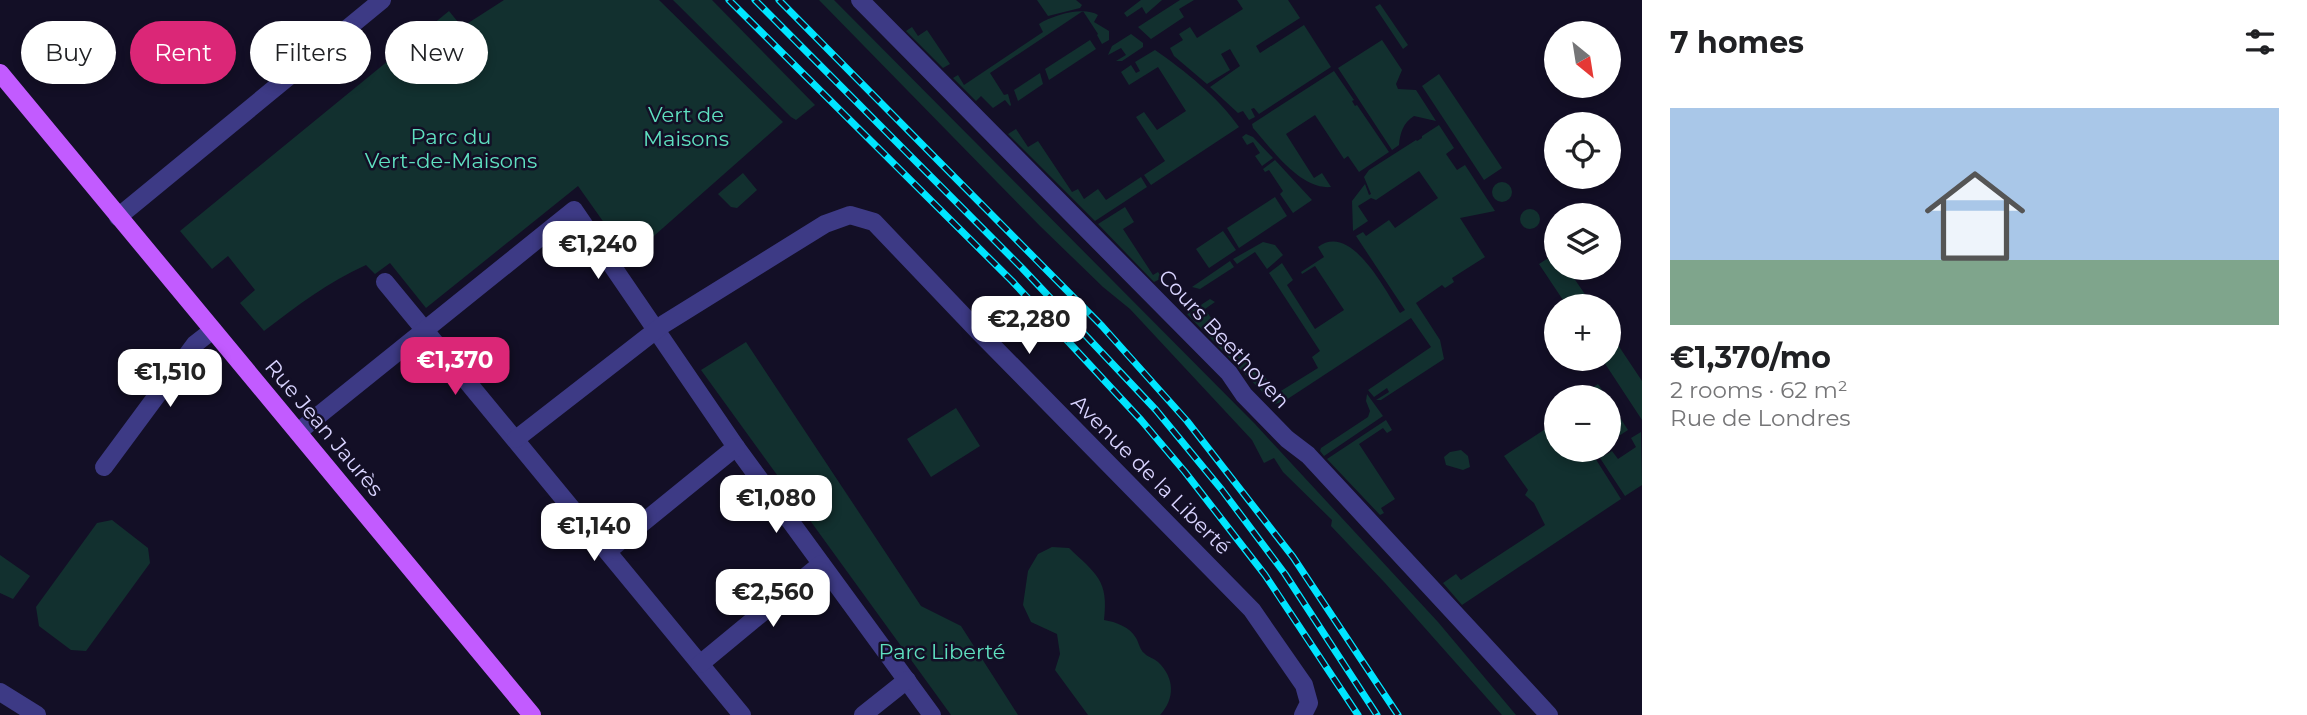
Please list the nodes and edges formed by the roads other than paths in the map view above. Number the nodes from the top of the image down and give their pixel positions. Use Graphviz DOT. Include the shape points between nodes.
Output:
graph roads {
  1 [pos="382,0"];
  2 [pos="860,0"];
  3 [pos="0,73"];
  4 [pos="118,217"];
  5 [pos="385,282"];
  6 [pos="213,330"];
  7 [pos="423,330"];
  8 [pos="655,331"];
  9 [pos="298,432"];
  10 [pos="516,439"];
  11 [pos="736,447"];
  12 [pos="104,467"];
  13 [pos="608,551"];
  14 [pos="821,564"];
  15 [pos="700,664"];
  16 [pos="907,680"];
  17 [pos="0,692"];
  18 [pos="37,715"];
  19 [pos="532,715"];
  20 [pos="742,715"];
  21 [pos="863,715"];
  22 [pos="932,715"];
  23 [pos="1303,715"];
  24 [pos="1549,715"];
  1 -- 4 [label="street"];
  2 -- 24 [label="street, Cours Beethoven" via="1229,373 1244,395 1308,455"];
  3 -- 4 [label="main road, Rue Jean Jaurès"];
  4 -- 6 [label="main road, Rue Jean Jaurès"];
  5 -- 7 [label="street"];
  6 -- 9 [label="main road, Rue Jean Jaurès"];
  6 -- 12 [label="street" via="195,344"];
  7 -- 8 [label="street" via="573,210"];
  7 -- 9 [label="street"];
  7 -- 10 [label="street"];
  8 -- 10 [label="street, Avenue de la Liberté"];
  8 -- 11 [label="street"];
  8 -- 23 [label="street, Avenue de la Liberté" via="825,224 850,215 874,222 1252,610 1304,685 1309,703"];
  9 -- 19 [label="main road, Rue Jean Jaurès"];
  10 -- 13 [label="street"];
  11 -- 13 [label="street"];
  11 -- 14 [label="street"];
  13 -- 15 [label="street"];
  14 -- 15 [label="street"];
  14 -- 16 [label="street"];
  15 -- 20 [label="street"];
  16 -- 21 [label="street"];
  16 -- 22 [label="street"];
  17 -- 18 [label="street"];
}
